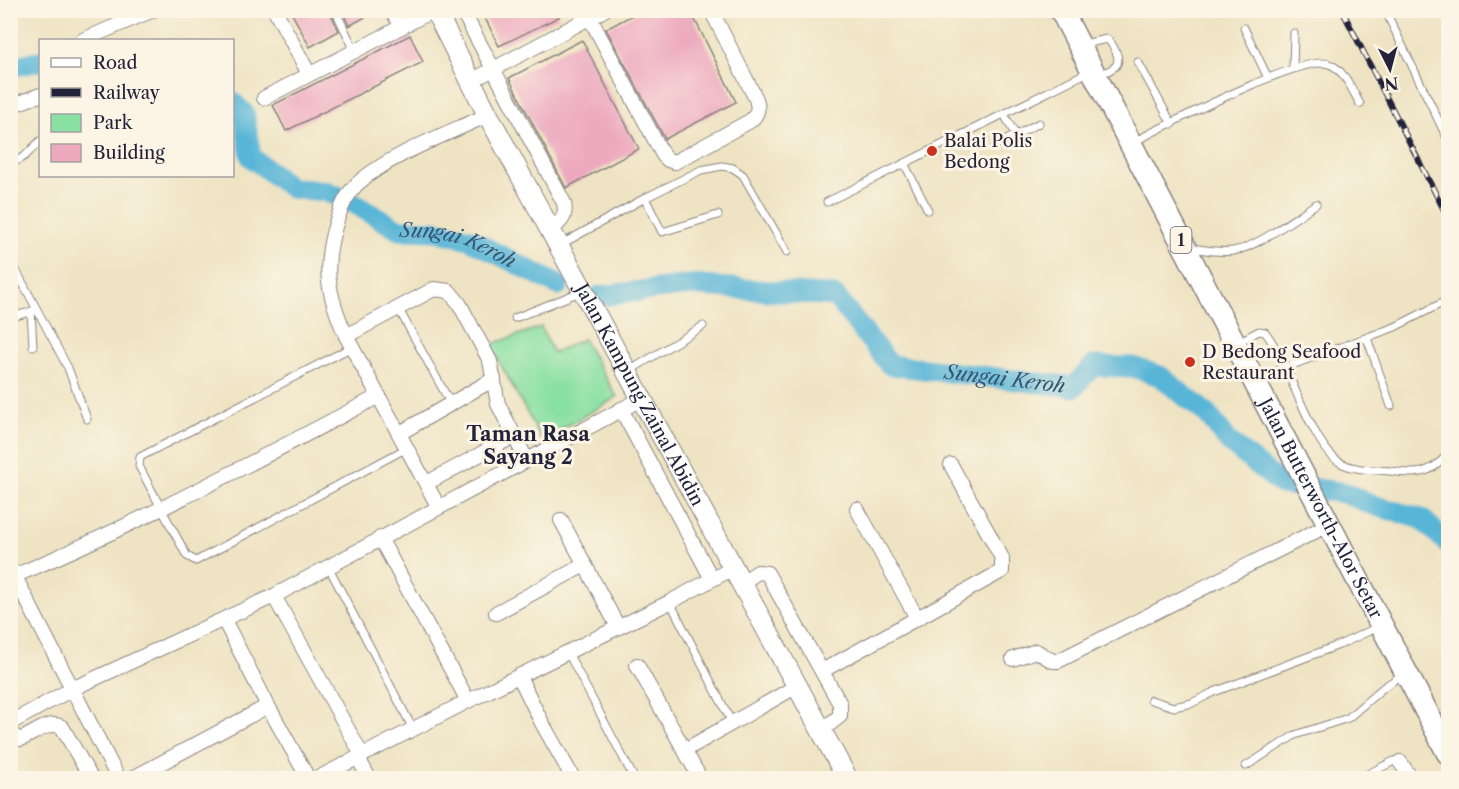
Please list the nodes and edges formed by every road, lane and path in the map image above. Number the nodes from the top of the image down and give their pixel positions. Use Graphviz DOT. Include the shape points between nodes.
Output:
graph roads {
  1 [pos="153,10"];
  2 [pos="274,10"];
  3 [pos="335,10"];
  4 [pos="392,10"];
  5 [pos="435,10"];
  6 [pos="462,10"];
  7 [pos="604,10"];
  8 [pos="711,10"];
  9 [pos="1061,10"];
  10 [pos="1385,10"];
  11 [pos="591,18"];
  12 [pos="401,27"];
  13 [pos="1244,28"];
  14 [pos="1294,33"];
  15 [pos="85,39"];
  16 [pos="1079,45"];
  17 [pos="355,51"];
  18 [pos="1138,62"];
  19 [pos="1293,68"];
  20 [pos="494,69"];
  21 [pos="309,74"];
  22 [pos="1094,74"];
  23 [pos="1268,78"];
  24 [pos="471,81"];
  25 [pos="39,95"];
  26 [pos="264,98"];
  27 [pos="1360,104"];
  28 [pos="10,106"];
  29 [pos="1004,114"];
  30 [pos="488,116"];
  31 [pos="1040,123"];
  32 [pos="1172,124"];
  33 [pos="1016,135"];
  34 [pos="1449,140"];
  35 [pos="39,142"];
  36 [pos="1131,144"];
  37 [pos="995,146"];
  38 [pos="904,163"];
  39 [pos="10,165"];
  40 [pos="645,198"];
  41 [pos="827,202"];
  42 [pos="1316,204"];
  43 [pos="928,210"];
  44 [pos="718,215"];
  45 [pos="554,238"];
  46 [pos="1185,247"];
  47 [pos="787,252"];
  48 [pos="10,259"];
  49 [pos="583,291"];
  50 [pos="1449,300"];
  51 [pos="398,308"];
  52 [pos="34,311"];
  53 [pos="10,317"];
  54 [pos="515,318"];
  55 [pos="704,326"];
  56 [pos="1367,338"];
  57 [pos="349,341"];
  58 [pos="1236,344"];
  59 [pos="33,346"];
  60 [pos="1284,367"];
  61 [pos="627,373"];
  62 [pos="494,379"];
  63 [pos="1254,379"];
  64 [pos="379,396"];
  65 [pos="641,399"];
  66 [pos="451,404"];
  67 [pos="1391,406"];
  68 [pos="621,409"];
  69 [pos="87,419"];
  70 [pos="400,433"];
  71 [pos="514,436"];
  72 [pos="407,448"];
  73 [pos="1449,454"];
  74 [pos="526,459"];
  75 [pos="951,465"];
  76 [pos="427,483"];
  77 [pos="438,506"];
  78 [pos="857,509"];
  79 [pos="162,510"];
  80 [pos="1326,515"];
  81 [pos="561,520"];
  82 [pos="380,538"];
  83 [pos="584,565"];
  84 [pos="328,566"];
  85 [pos="12,572"];
  86 [pos="737,575"];
  87 [pos="712,579"];
  88 [pos="274,596"];
  89 [pos="670,602"];
  90 [pos="496,613"];
  91 [pos="917,618"];
  92 [pos="224,620"];
  93 [pos="1383,625"];
  94 [pos="618,627"];
  95 [pos="568,653"];
  96 [pos="1013,659"];
  97 [pos="637,665"];
  98 [pos="822,671"];
  99 [pos="1407,672"];
  100 [pos="519,676"];
  101 [pos="797,686"];
  102 [pos="72,689"];
  103 [pos="1151,700"];
  104 [pos="468,701"];
  105 [pos="268,706"];
  106 [pos="10,723"];
  107 [pos="732,723"];
  108 [pos="413,729"];
  109 [pos="821,731"];
  110 [pos="10,732"];
  111 [pos="685,750"];
  112 [pos="1449,753"];
  113 [pos="360,756"];
  114 [pos="1400,762"];
  115 [pos="1246,766"];
  116 [pos="91,778"];
  117 [pos="118,778"];
  118 [pos="133,778"];
  119 [pos="308,778"];
  120 [pos="318,778"];
  121 [pos="369,778"];
  122 [pos="573,778"];
  123 [pos="634,778"];
  124 [pos="700,778"];
  125 [pos="847,778"];
  126 [pos="1360,778"];
  127 [pos="1411,778"];
  1 -- 15 [label="street"];
  2 -- 21 [label="street"];
  3 -- 17 [label="lane"];
  4 -- 12 [label="street"];
  5 -- 12 [label="street"];
  5 -- 24 [label="street, Jalan Kampung Zainal Abidin"];
  6 -- 20 [label="street"];
  7 -- 11 [label="street"];
  8 -- 11 [label="street" via="756,99 758,111 750,121 675,162 663,155"];
  9 -- 16 [label="main road, Jalan Butterworth-Alor Setar / 1"];
  10 -- 34 [label="lane"];
  11 -- 20 [label="street"];
  12 -- 17 [label="street"];
  13 -- 23 [label="lane"];
  14 -- 19 [label="lane"];
  16 -- 22 [label="main road, Jalan Butterworth-Alor Setar / 1"];
  16 -- 22 [label="lane" via="1102,39 1112,43 1119,62"];
  17 -- 21 [label="street"];
  18 -- 32 [label="lane"];
  19 -- 23 [label="lane"];
  19 -- 27 [label="lane" via="1316,62 1330,64"];
  20 -- 24 [label="street"];
  20 -- 45 [label="street" via="564,203 565,215"];
  21 -- 26 [label="street"];
  22 -- 29 [label="lane"];
  22 -- 36 [label="main road, Jalan Butterworth-Alor Setar / 1"];
  23 -- 32 [label="lane"];
  24 -- 30 [label="street, Jalan Kampung Zainal Abidin"];
  25 -- 28 [label="street"];
  29 -- 33 [label="lane"];
  29 -- 38 [label="lane"];
  30 -- 45 [label="street, Jalan Kampung Zainal Abidin"];
  30 -- 57 [label="street" via="391,161 357,184 341,206 330,243 327,273 332,302"];
  31 -- 33 [label="lane"];
  32 -- 36 [label="lane"];
  33 -- 37 [label="lane"];
  35 -- 39 [label="lane"];
  36 -- 46 [label="main road, Jalan Butterworth-Alor Setar / 1"];
  38 -- 41 [label="lane"];
  38 -- 43 [label="lane"];
  40 -- 44 [label="lane" via="666,233"];
  40 -- 45 [label="lane"];
  40 -- 47 [label="lane" via="701,170 734,168 743,174"];
  42 -- 46 [label="lane" via="1236,250"];
  45 -- 49 [label="street, Jalan Kampung Zainal Abidin"];
  46 -- 58 [label="main road, Jalan Butterworth-Alor Setar / 1"];
  48 -- 52 [label="lane"];
  49 -- 54 [label="lane"];
  49 -- 61 [label="street, Jalan Kampung Zainal Abidin"];
  50 -- 56 [label="lane"];
  51 -- 57 [label="street"];
  51 -- 62 [label="street" via="434,289 449,291 490,361"];
  51 -- 66 [label="lane"];
  52 -- 53 [label="lane"];
  52 -- 59 [label="lane"];
  52 -- 69 [label="lane" via="68,368"];
  55 -- 61 [label="lane"];
  56 -- 60 [label="lane"];
  56 -- 67 [label="lane"];
  57 -- 64 [label="street"];
  57 -- 79 [label="lane" via="140,457 139,466"];
  58 -- 60 [label="lane" via="1259,331 1265,332"];
  58 -- 63 [label="main road, Jalan Butterworth-Alor Setar / 1"];
  60 -- 63 [label="lane"];
  60 -- 73 [label="lane" via="1319,439 1342,464 1357,469 1422,473 1439,465"];
  61 -- 65 [label="street, Jalan Kampung Zainal Abidin"];
  62 -- 66 [label="street"];
  62 -- 71 [label="street" via="498,404"];
  63 -- 80 [label="main road, Jalan Butterworth-Alor Setar / 1"];
  64 -- 70 [label="street"];
  64 -- 79 [label="street"];
  65 -- 68 [label="street"];
  65 -- 86 [label="street, Jalan Kampung Zainal Abidin"];
  66 -- 70 [label="street"];
  68 -- 74 [label="street"];
  68 -- 87 [label="street"];
  70 -- 72 [label="street"];
  71 -- 74 [label="street"];
  71 -- 76 [label="street"];
  72 -- 76 [label="street"];
  72 -- 79 [label="lane" via="196,561 187,556"];
  74 -- 77 [label="street"];
  75 -- 91 [label="street" via="1002,558 1002,572"];
  76 -- 77 [label="street"];
  77 -- 82 [label="street"];
  78 -- 91 [label="street"];
  79 -- 85 [label="street" via="91,544"];
  80 -- 93 [label="main road, Jalan Butterworth-Alor Setar / 1"];
  80 -- 96 [label="street" via="1058,662 1036,651"];
  81 -- 83 [label="street"];
  82 -- 84 [label="street"];
  82 -- 104 [label="street"];
  83 -- 90 [label="street"];
  83 -- 94 [label="street"];
  84 -- 88 [label="street"];
  84 -- 108 [label="lane"];
  85 -- 102 [label="street"];
  86 -- 87 [label="street"];
  86 -- 98 [label="street" via="767,573"];
  86 -- 101 [label="street, Jalan Kampung Zainal Abidin"];
  87 -- 89 [label="street"];
  88 -- 92 [label="street"];
  88 -- 113 [label="street"];
  89 -- 94 [label="street"];
  89 -- 107 [label="lane"];
  91 -- 98 [label="street"];
  92 -- 102 [label="street"];
  92 -- 105 [label="street"];
  93 -- 99 [label="main road, Jalan Butterworth-Alor Setar / 1"];
  93 -- 103 [label="lane" via="1192,703 1174,707"];
  94 -- 95 [label="street"];
  95 -- 100 [label="street"];
  95 -- 123 [label="lane"];
  97 -- 111 [label="street"];
  98 -- 109 [label="street" via="841,711"];
  99 -- 112 [label="main road, Jalan Butterworth-Alor Setar / 1"];
  99 -- 115 [label="lane" via="1348,718 1295,735"];
  100 -- 104 [label="street"];
  100 -- 122 [label="street"];
  101 -- 107 [label="street"];
  101 -- 109 [label="street, Jalan Kampung Zainal Abidin"];
  102 -- 106 [label="street"];
  102 -- 117 [label="street"];
  104 -- 108 [label="street"];
  105 -- 118 [label="street"];
  105 -- 119 [label="street"];
  107 -- 111 [label="street"];
  108 -- 113 [label="street"];
  109 -- 125 [label="street, Jalan Kampung Zainal Abidin"];
  110 -- 116 [label="street" via="21,739 57,724"];
  111 -- 124 [label="street"];
  113 -- 120 [label="street"];
  113 -- 121 [label="street"];
  114 -- 126 [label="lane" via="1394,761"];
  114 -- 127 [label="street"];
}
